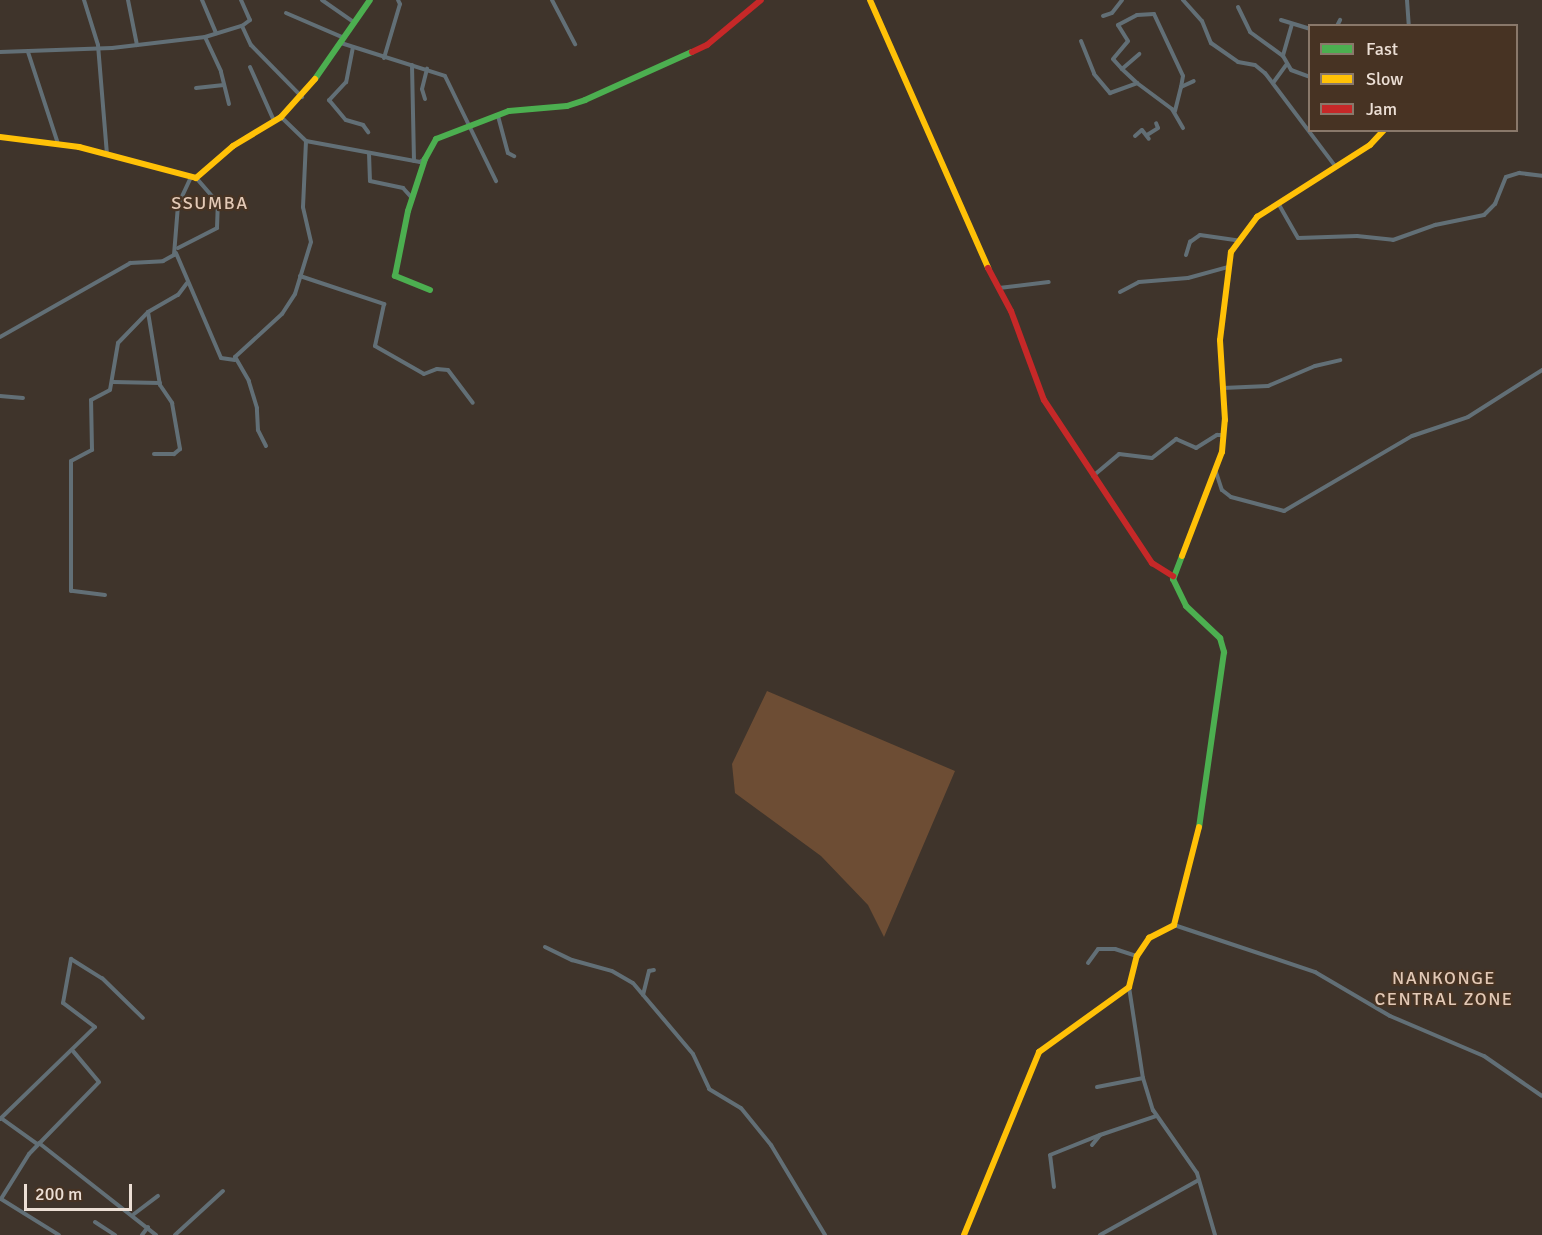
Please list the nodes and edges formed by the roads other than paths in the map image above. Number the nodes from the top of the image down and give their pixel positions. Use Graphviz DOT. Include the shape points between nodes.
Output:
graph roads {
  1 [pos="84,0"];
  2 [pos="128,0"];
  3 [pos="202,0"];
  4 [pos="241,0"];
  5 [pos="322,0"];
  6 [pos="370,0"];
  7 [pos="398,0"];
  8 [pos="552,0"];
  9 [pos="761,0"];
  10 [pos="870,0"];
  11 [pos="1122,0"];
  12 [pos="1183,0"];
  13 [pos="1407,0"];
  14 [pos="1238,7"];
  15 [pos="286,13"];
  16 [pos="1103,16"];
  17 [pos="1281,20"];
  18 [pos="1340,20"];
  19 [pos="356,23"];
  20 [pos="1292,24"];
  21 [pos="1338,24"];
  22 [pos="1409,24"];
  23 [pos="242,26"];
  24 [pos="1308,28"];
  25 [pos="216,33"];
  26 [pos="205,37"];
  27 [pos="343,41"];
  28 [pos="1081,41"];
  29 [pos="575,44"];
  30 [pos="137,45"];
  31 [pos="353,47"];
  32 [pos="98,49"];
  33 [pos="0,52"];
  34 [pos="28,52"];
  35 [pos="1139,54"];
  36 [pos="1283,56"];
  37 [pos="384,58"];
  38 [pos="1287,64"];
  39 [pos="412,65"];
  40 [pos="250,67"];
  41 [pos="427,69"];
  42 [pos="1122,69"];
  43 [pos="1308,76"];
  44 [pos="1194,81"];
  45 [pos="1137,83"];
  46 [pos="1273,83"];
  47 [pos="224,85"];
  48 [pos="1181,87"];
  49 [pos="196,88"];
  50 [pos="302,97"];
  51 [pos="425,99"];
  52 [pos="229,104"];
  53 [pos="1175,112"];
  54 [pos="498,115"];
  55 [pos="281,117"];
  56 [pos="274,121"];
  57 [pos="1156,123"];
  58 [pos="470,126"];
  59 [pos="1308,126"];
  60 [pos="1183,128"];
  61 [pos="1305,128"];
  62 [pos="368,132"];
  63 [pos="1308,132"];
  64 [pos="1308,132"];
  65 [pos="1382,132"];
  66 [pos="1135,136"];
  67 [pos="0,137"];
  68 [pos="306,141"];
  69 [pos="59,145"];
  70 [pos="369,153"];
  71 [pos="107,154"];
  72 [pos="514,156"];
  73 [pos="425,159"];
  74 [pos="414,161"];
  75 [pos="1335,166"];
  76 [pos="1542,176"];
  77 [pos="194,178"];
  78 [pos="496,181"];
  79 [pos="412,198"];
  80 [pos="1278,203"];
  81 [pos="1237,240"];
  82 [pos="177,250"];
  83 [pos="1186,255"];
  84 [pos="1228,267"];
  85 [pos="300,276"];
  86 [pos="1049,282"];
  87 [pos="187,283"];
  88 [pos="998,288"];
  89 [pos="430,291"];
  90 [pos="1120,292"];
  91 [pos="148,312"];
  92 [pos="0,337"];
  93 [pos="235,360"];
  94 [pos="1340,360"];
  95 [pos="1542,370"];
  96 [pos="112,381"];
  97 [pos="160,383"];
  98 [pos="1223,388"];
  99 [pos="0,396"];
  100 [pos="23,398"];
  101 [pos="473,403"];
  102 [pos="1224,435"];
  103 [pos="266,446"];
  104 [pos="154,454"];
  105 [pos="1216,472"];
  106 [pos="1093,477"];
  107 [pos="1173,576"];
  108 [pos="105,595"];
  109 [pos="1174,925"];
  110 [pos="545,947"];
  111 [pos="1137,956"];
  112 [pos="1088,963"];
  113 [pos="654,970"];
  114 [pos="1129,987"];
  115 [pos="643,994"];
  116 [pos="143,1018"];
  117 [pos="73,1051"];
  118 [pos="1143,1078"];
  119 [pos="1098,1087"];
  120 [pos="1542,1096"];
  121 [pos="1156,1116"];
  122 [pos="1,1118"];
  123 [pos="1100,1135"];
  124 [pos="38,1144"];
  125 [pos="1092,1145"];
  126 [pos="1199,1180"];
  127 [pos="1054,1187"];
  128 [pos="223,1191"];
  129 [pos="159,1196"];
  130 [pos="1,1199"];
  131 [pos="134,1214"];
  132 [pos="95,1222"];
  133 [pos="148,1227"];
  134 [pos="59,1235"];
  135 [pos="115,1235"];
  136 [pos="142,1235"];
  137 [pos="156,1235"];
  138 [pos="175,1235"];
  139 [pos="825,1235"];
  140 [pos="964,1235"];
  141 [pos="1100,1235"];
  142 [pos="1215,1235"];
  1 -- 32 [label="street"];
  2 -- 30 [label="street"];
  3 -- 25 [label="street"];
  4 -- 23 [label="street" via="250,20"];
  5 -- 19 [label="street"];
  6 -- 19 [label="street"];
  7 -- 37 [label="street"];
  8 -- 29 [label="street"];
  9 -- 54 [label="street" via="707,45 575,105"];
  10 -- 88 [label="street"];
  11 -- 16 [label="street" via="1112,13"];
  12 -- 46 [label="street" via="1202,21 1211,43 1238,62 1260,67"];
  13 -- 22 [label="street"];
  14 -- 36 [label="street" via="1250,32"];
  15 -- 27 [label="street"];
  17 -- 20 [label="street"];
  18 -- 21 [label="street"];
  19 -- 27 [label="street"];
  20 -- 24 [label="street"];
  20 -- 36 [label="street"];
  23 -- 25 [label="street"];
  23 -- 50 [label="street" via="258,55"];
  25 -- 26 [label="street"];
  26 -- 30 [label="street"];
  26 -- 47 [label="street"];
  27 -- 31 [label="street"];
  27 -- 50 [label="street"];
  28 -- 45 [label="street" via="1094,74 1110,93"];
  30 -- 32 [label="street"];
  31 -- 37 [label="street"];
  31 -- 62 [label="street" via="346,82 328,100 346,120 363,125"];
  32 -- 34 [label="street"];
  32 -- 71 [label="street"];
  33 -- 34 [label="street"];
  34 -- 69 [label="street"];
  35 -- 42 [label="street"];
  36 -- 38 [label="street"];
  37 -- 39 [label="street"];
  38 -- 43 [label="street"];
  38 -- 46 [label="street"];
  39 -- 41 [label="street"];
  39 -- 74 [label="street"];
  40 -- 56 [label="street"];
  41 -- 51 [label="street" via="422,89"];
  41 -- 58 [label="street" via="446,77"];
  42 -- 45 [label="street"];
  42 -- 48 [label="street" via="1113,59 1128,41 1118,25 1137,15 1154,14 1183,76"];
  44 -- 48 [label="street"];
  45 -- 53 [label="street"];
  46 -- 61 [label="street"];
  47 -- 49 [label="street"];
  47 -- 52 [label="street"];
  48 -- 53 [label="street"];
  50 -- 55 [label="street"];
  53 -- 60 [label="street"];
  54 -- 58 [label="street"];
  54 -- 72 [label="street" via="508,153"];
  55 -- 56 [label="street"];
  55 -- 68 [label="street"];
  56 -- 77 [label="street" via="233,146"];
  57 -- 66 [label="street" via="1158,128 1148,137 1140,130"];
  58 -- 73 [label="street" via="438,137"];
  58 -- 78 [label="street"];
  59 -- 61 [label="street"];
  61 -- 64 [label="street"];
  63 -- 75 [label="street"];
  65 -- 75 [label="street" via="1370,145"];
  67 -- 69 [label="street"];
  68 -- 70 [label="street"];
  68 -- 85 [label="street" via="303,207 312,236"];
  69 -- 71 [label="street"];
  70 -- 74 [label="street"];
  70 -- 79 [label="street" via="370,181 403,188"];
  71 -- 77 [label="street"];
  73 -- 74 [label="street"];
  73 -- 79 [label="street"];
  75 -- 80 [label="street"];
  76 -- 80 [label="street" via="1512,174 1502,183 1495,204 1484,215 1435,225 1392,240 1357,236 1298,238"];
  77 -- 82 [label="street" via="178,205"];
  77 -- 82 [label="street" via="218,203 217,228"];
  79 -- 89 [label="street" via="395,276"];
  80 -- 81 [label="street" via="1257,217"];
  81 -- 83 [label="street" via="1200,235 1190,242"];
  81 -- 84 [label="street"];
  82 -- 87 [label="street"];
  82 -- 92 [label="street" via="163,261 130,263"];
  84 -- 90 [label="street" via="1188,278 1140,282"];
  84 -- 98 [label="street" via="1220,340"];
  85 -- 93 [label="street" via="295,294 282,314"];
  85 -- 101 [label="street" via="384,304 375,346 424,374 448,370"];
  86 -- 88 [label="street"];
  87 -- 91 [label="street" via="178,296"];
  87 -- 93 [label="street" via="204,310 221,358"];
  88 -- 106 [label="street" via="1011,311 1044,400"];
  91 -- 96 [label="street" via="118,343"];
  91 -- 97 [label="street"];
  93 -- 103 [label="street" via="249,381 258,430"];
  94 -- 98 [label="street" via="1315,366 1279,383"];
  95 -- 105 [label="street" via="1468,417 1401,441 1284,511 1230,497 1222,490"];
  96 -- 97 [label="street"];
  96 -- 108 [label="street" via="110,390 91,400 92,450 74,459 69,468 71,591"];
  97 -- 104 [label="street" via="172,404 180,449 174,454"];
  98 -- 102 [label="street"];
  99 -- 100 [label="street"];
  102 -- 105 [label="street"];
  102 -- 106 [label="street" via="1196,448 1176,439 1152,458 1119,454"];
  105 -- 107 [label="street"];
  106 -- 107 [label="street" via="1152,563"];
  107 -- 109 [label="street" via="1179,596 1220,638 1224,652 1205,801"];
  109 -- 111 [label="street" via="1149,938"];
  109 -- 120 [label="street" via="1315,972 1390,1016 1484,1056"];
  110 -- 115 [label="street" via="619,974"];
  111 -- 112 [label="street" via="1115,948 1098,949"];
  111 -- 114 [label="street"];
  113 -- 115 [label="street" via="648,971"];
  114 -- 118 [label="street"];
  114 -- 140 [label="street" via="1040,1052"];
  115 -- 139 [label="street" via="693,1054 709,1089 741,1108 771,1145"];
  116 -- 117 [label="street" via="102,978 71,959 63,1003 95,1027"];
  117 -- 122 [label="street"];
  117 -- 124 [label="street" via="99,1082 73,1113"];
  118 -- 119 [label="street"];
  118 -- 121 [label="street"];
  121 -- 123 [label="street"];
  121 -- 126 [label="street" via="1166,1134 1188,1156"];
  122 -- 124 [label="street"];
  123 -- 125 [label="street"];
  123 -- 127 [label="street" via="1050,1155"];
  124 -- 130 [label="street"];
  124 -- 131 [label="street"];
  126 -- 141 [label="street"];
  126 -- 142 [label="street"];
  128 -- 138 [label="street"];
  129 -- 131 [label="street"];
  130 -- 134 [label="street"];
  131 -- 133 [label="street"];
  132 -- 135 [label="street"];
  133 -- 136 [label="street"];
  133 -- 137 [label="street"];
}
